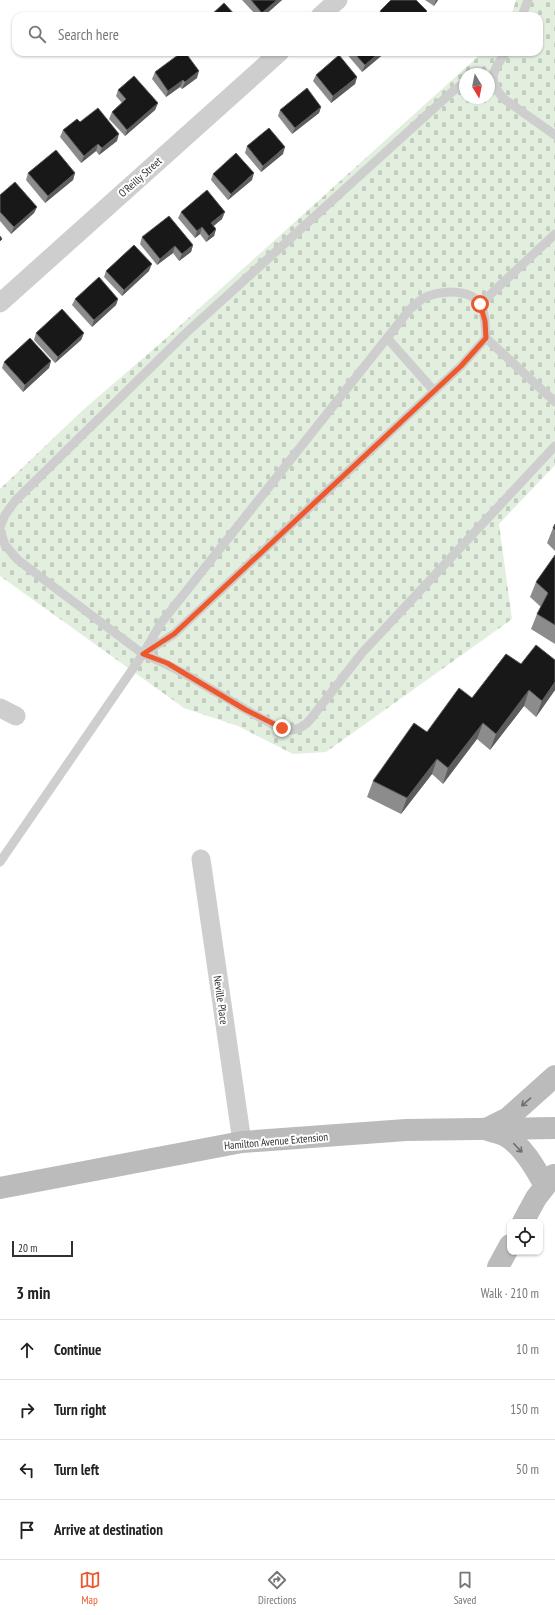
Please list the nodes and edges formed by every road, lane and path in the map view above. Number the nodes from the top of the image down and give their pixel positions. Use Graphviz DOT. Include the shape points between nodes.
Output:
graph roads {
  1 [pos="338,0"];
  2 [pos="528,0"];
  3 [pos="324,12"];
  4 [pos="524,12"];
  5 [pos="276,56"];
  6 [pos="503,56"];
  7 [pos="495,69"];
  8 [pos="459,87"];
  9 [pos="495,90"];
  10 [pos="555,135"];
  11 [pos="555,234"];
  12 [pos="0,302"];
  13 [pos="480,304"];
  14 [pos="486,338"];
  15 [pos="388,339"];
  16 [pos="434,391"];
  17 [pos="555,402"];
  18 [pos="555,446"];
  19 [pos="0,529"];
  20 [pos="143,654"];
  21 [pos="201,859"];
  22 [pos="0,862"];
  23 [pos="555,1076"];
  24 [pos="555,1128"];
  25 [pos="485,1129"];
  26 [pos="242,1142"];
  27 [pos="550,1180"];
  28 [pos="0,1188"];
  29 [pos="525,1219"];
  30 [pos="507,1250"];
  31 [pos="498,1267"];
  1 -- 3 [label="street"];
  2 -- 4 [label="lane"];
  5 -- 12 [label="street, O'Reilly Street"];
  6 -- 7 [label="lane"];
  8 -- 19 [label="lane" via="186,333 15,501 5,514"];
  9 -- 10 [label="lane"];
  11 -- 13 [label="lane"];
  13 -- 14 [label="lane"];
  13 -- 15 [label="lane" via="468,296 453,292 438,293 410,309"];
  14 -- 16 [label="lane"];
  14 -- 17 [label="lane"];
  15 -- 16 [label="lane"];
  15 -- 20 [label="lane" via="161,624"];
  16 -- 20 [label="lane" via="174,634"];
  18 -- 20 [label="lane" via="362,652 303,727 289,730 282,728 246,710 167,663"];
  19 -- 20 [label="lane" via="5,545 18,560"];
  20 -- 22 [label="lane"];
  21 -- 26 [label="street, Neville Place"];
  23 -- 25 [label="street, one-way" via="508,1118"];
  24 -- 25 [label="street, Hamilton Avenue Extension"];
  25 -- 26 [label="street, Hamilton Avenue Extension" via="406,1130"];
  25 -- 27 [label="street, one-way" via="505,1135 535,1168"];
  26 -- 28 [label="street, Hamilton Avenue Extension"];
  27 -- 29 [label="street"];
  30 -- 31 [label="street"];
}
